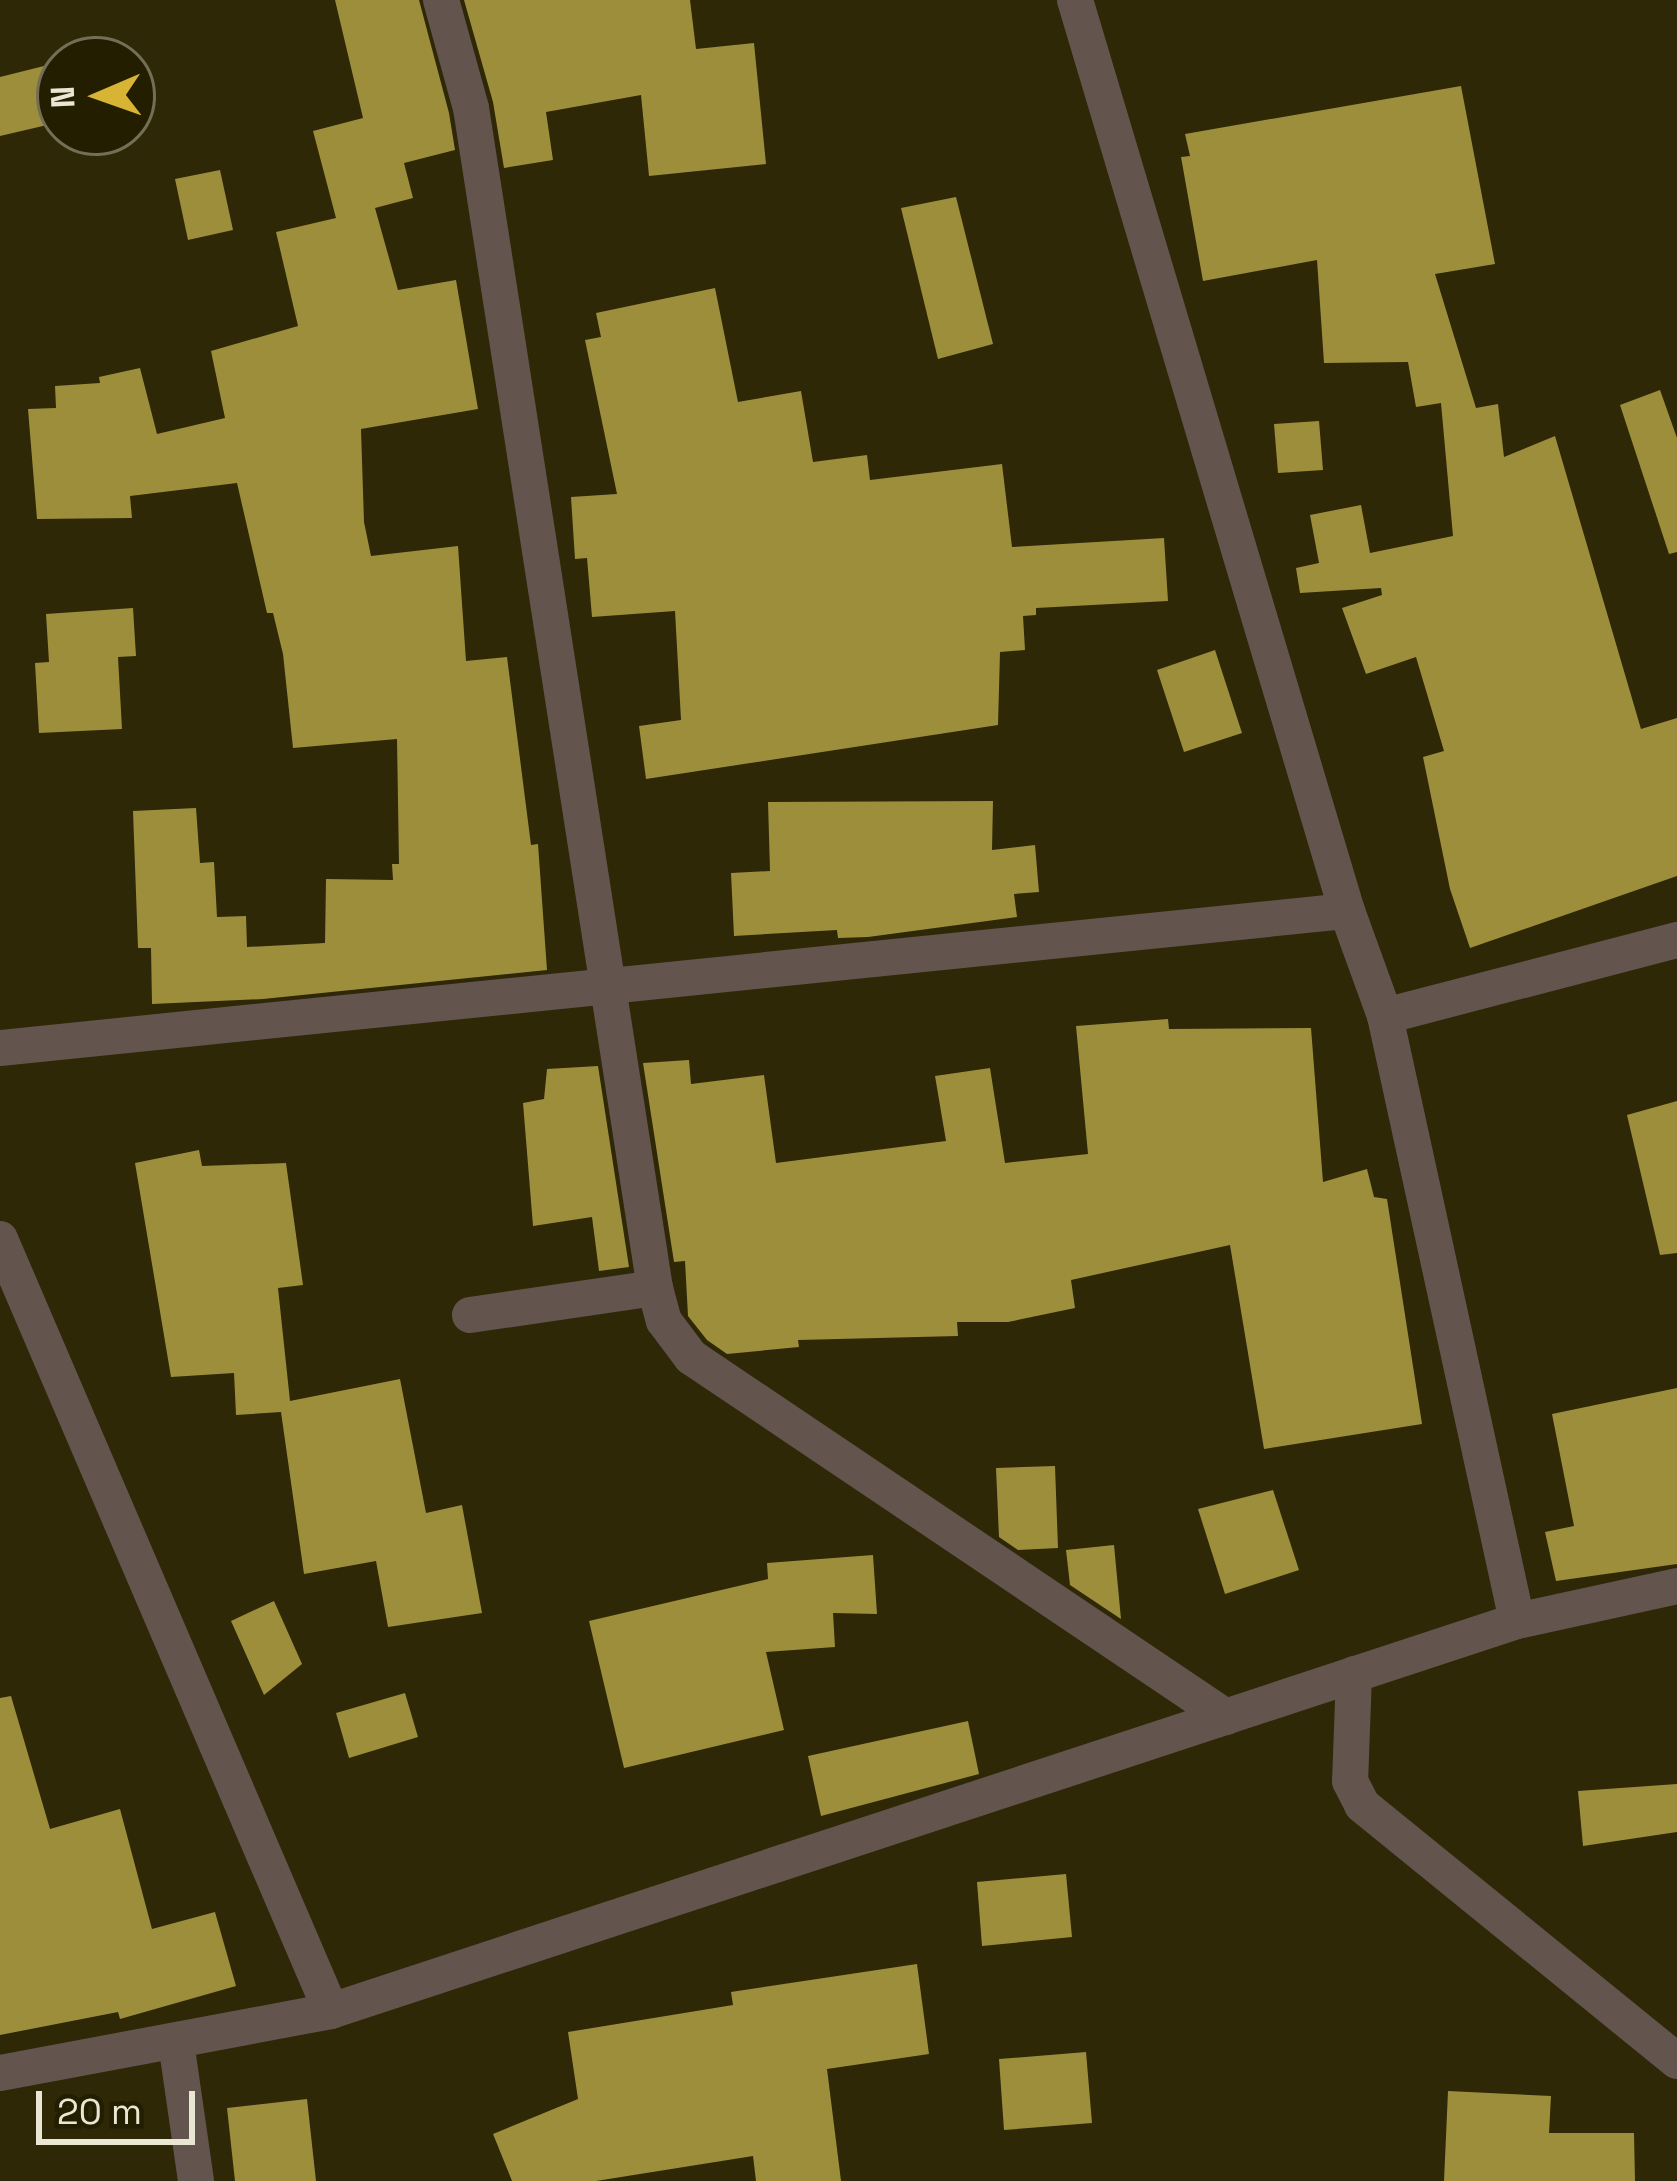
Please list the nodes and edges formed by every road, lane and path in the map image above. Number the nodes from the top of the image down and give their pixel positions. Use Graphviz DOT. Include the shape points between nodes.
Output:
graph roads {
  1 [pos="441,0"];
  2 [pos="1075,0"];
  3 [pos="1347,911"];
  4 [pos="1677,940"];
  5 [pos="610,989"];
  6 [pos="1385,1016"];
  7 [pos="0,1048"];
  8 [pos="0,1239"];
  9 [pos="656,1288"];
  10 [pos="470,1315"];
  11 [pos="1677,1586"];
  12 [pos="1517,1621"];
  13 [pos="1354,1675"];
  14 [pos="1226,1717"];
  15 [pos="332,2011"];
  16 [pos="176,2042"];
  17 [pos="1677,2061"];
  18 [pos="0,2073"];
  19 [pos="196,2181"];
  1 -- 5 [label="street" via="471,108"];
  2 -- 3 [label="street"];
  3 -- 5 [label="street"];
  3 -- 6 [label="street"];
  4 -- 6 [label="street"];
  5 -- 7 [label="street"];
  5 -- 9 [label="street"];
  6 -- 12 [label="street"];
  8 -- 15 [label="street"];
  9 -- 10 [label="street"];
  9 -- 14 [label="street" via="664,1321 691,1357"];
  11 -- 12 [label="street"];
  12 -- 13 [label="street"];
  13 -- 14 [label="street"];
  13 -- 17 [label="street" via="1350,1781 1363,1804"];
  14 -- 15 [label="street"];
  15 -- 16 [label="street"];
  16 -- 18 [label="street"];
  16 -- 19 [label="street"];
}
